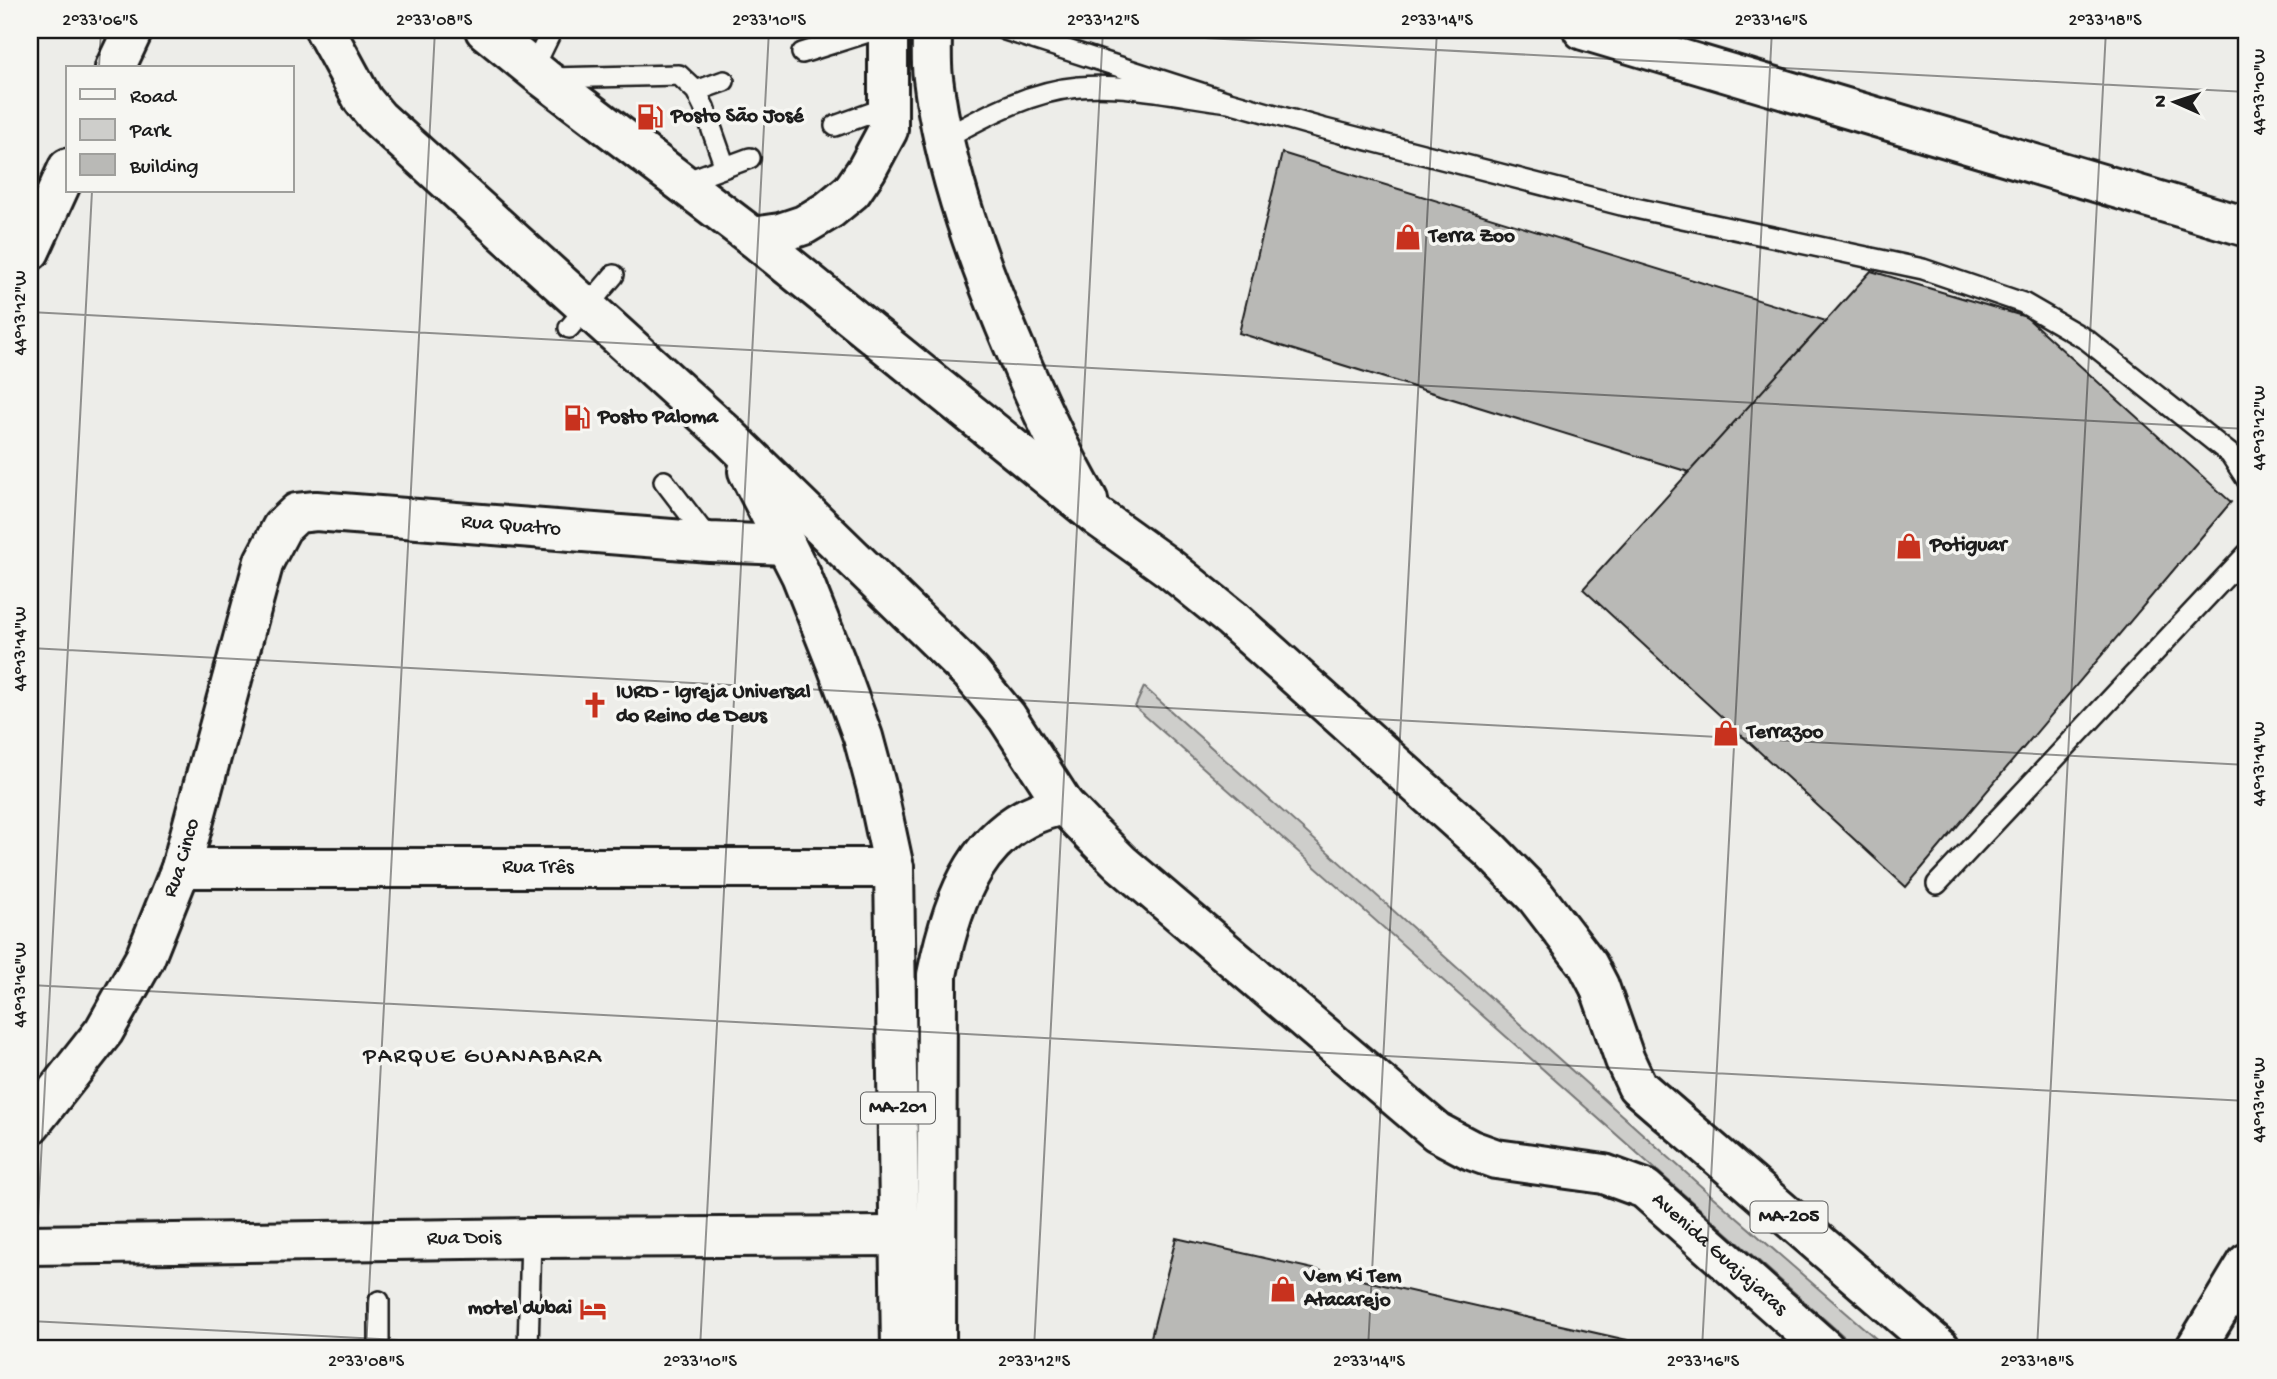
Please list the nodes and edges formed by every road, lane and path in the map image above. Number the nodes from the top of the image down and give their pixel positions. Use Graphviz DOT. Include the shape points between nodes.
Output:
graph roads {
  1 [pos="132,30"];
  2 [pos="325,30"];
  3 [pos="485,30"];
  4 [pos="552,30"];
  5 [pos="875,30"];
  6 [pos="888,30"];
  7 [pos="932,30"];
  8 [pos="1005,30"];
  9 [pos="1583,30"];
  10 [pos="802,53"];
  11 [pos="116,66"];
  12 [pos="539,73"];
  13 [pos="724,81"];
  14 [pos="696,91"];
  15 [pos="1228,102"];
  16 [pos="888,119"];
  17 [pos="835,127"];
  18 [pos="944,138"];
  19 [pos="750,158"];
  20 [pos="725,167"];
  21 [pos="66,172"];
  22 [pos="682,183"];
  23 [pos="2247,227"];
  24 [pos="753,237"];
  25 [pos="30,251"];
  26 [pos="614,275"];
  27 [pos="577,318"];
  28 [pos="725,433"];
  29 [pos="2247,480"];
  30 [pos="664,481"];
  31 [pos="1098,517"];
  32 [pos="710,542"];
  33 [pos="786,545"];
  34 [pos="2247,554"];
  35 [pos="264,561"];
  36 [pos="1064,805"];
  37 [pos="181,868"];
  38 [pos="894,868"];
  39 [pos="1937,884"];
  40 [pos="30,1125"];
  41 [pos="900,1236"];
  42 [pos="531,1238"];
  43 [pos="30,1245"];
  44 [pos="2247,1262"];
  45 [pos="379,1301"];
  46 [pos="379,1349"];
  47 [pos="528,1349"];
  48 [pos="901,1349"];
  49 [pos="936,1349"];
  50 [pos="1825,1349"];
  51 [pos="1941,1349"];
  52 [pos="2195,1349"];
  1 -- 11 [label="main road"];
  2 -- 27 [label="main road" via="363,100 378,118"];
  3 -- 12 [label="main road"];
  4 -- 12 [label="lane"];
  5 -- 10 [label="lane"];
  6 -- 16 [label="main road"];
  7 -- 18 [label="main road" via="933,76"];
  8 -- 15 [label="lane"];
  9 -- 23 [label="main road"];
  12 -- 14 [label="lane" via="679,75"];
  12 -- 22 [label="main road"];
  13 -- 14 [label="lane"];
  14 -- 20 [label="lane"];
  15 -- 18 [label="lane" via="1117,87 1079,87 996,110"];
  15 -- 29 [label="lane" via="1621,205 1923,269 2023,303 2087,340 2230,454"];
  16 -- 17 [label="lane"];
  16 -- 24 [label="main road" via="852,191 804,225"];
  18 -- 31 [label="main road" via="996,307 1038,402"];
  19 -- 20 [label="lane"];
  20 -- 22 [label="lane"];
  21 -- 25 [label="main road"];
  22 -- 24 [label="main road"];
  24 -- 31 [label="main road"];
  26 -- 27 [label="lane"];
  27 -- 28 [label="main road"];
  28 -- 33 [label="main road"];
  28 -- 36 [label="main road" via="971,673 1007,717"];
  30 -- 32 [label="lane"];
  31 -- 51 [label="main road, MA-205" via="1231,618 1489,849 1536,897 1577,949 1599,986 1637,1086"];
  32 -- 33 [label="main road, Rua Quatro"];
  32 -- 35 [label="main road, Rua Quatro" via="316,511 297,513 282,527"];
  33 -- 38 [label="main road" via="863,737"];
  34 -- 39 [label="lane"];
  35 -- 37 [label="main road, Rua Cinco"];
  36 -- 49 [label="main road, MA-201" via="1031,814 990,845 960,892 943,942 937,975"];
  36 -- 50 [label="main road, Avenida Guajajaras" via="1121,863 1437,1132 1496,1159 1604,1174 1645,1189"];
  37 -- 38 [label="main road, Rua Três"];
  37 -- 40 [label="main road, Rua Cinco" via="145,958 104,1031"];
  38 -- 41 [label="main road, MA-201"];
  41 -- 42 [label="main road, Rua Dois"];
  41 -- 48 [label="main road, MA-201"];
  42 -- 43 [label="main road, Rua Dois"];
  42 -- 47 [label="lane"];
  44 -- 52 [label="main road"];
  45 -- 46 [label="lane"];
}
